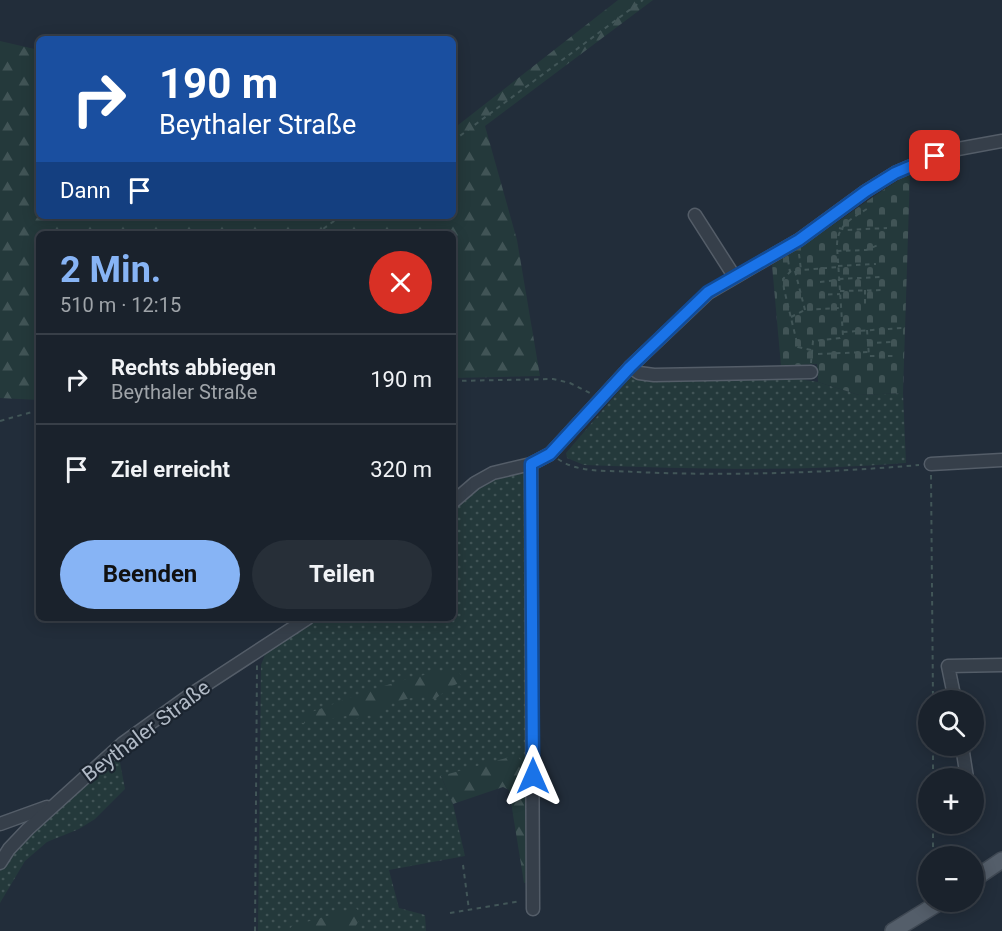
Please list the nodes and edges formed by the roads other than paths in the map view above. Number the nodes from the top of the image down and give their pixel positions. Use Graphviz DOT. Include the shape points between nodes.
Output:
graph roads {
  1 [pos="1002,141"];
  2 [pos="695,215"];
  3 [pos="734,276"];
  4 [pos="630,367"];
  5 [pos="811,372"];
  6 [pos="1002,460"];
  7 [pos="531,464"];
  8 [pos="931,464"];
  9 [pos="456,499"];
  10 [pos="303,621"];
  11 [pos="1002,666"];
  12 [pos="953,690"];
  13 [pos="53,805"];
  14 [pos="0,824"];
  15 [pos="1002,860"];
  16 [pos="0,863"];
  17 [pos="984,872"];
  18 [pos="533,904"];
  19 [pos="924,912"];
  20 [pos="893,931"];
  1 -- 3 [label="street" via="946,151 895,173 799,240"];
  2 -- 3 [label="street"];
  3 -- 4 [label="street" via="686,311"];
  4 -- 5 [label="street" via="654,375"];
  4 -- 7 [label="street" via="550,454"];
  6 -- 8 [label="street"];
  7 -- 9 [label="street" via="493,473"];
  7 -- 18 [label="street"];
  10 -- 13 [label="street, Beythaler Straße" via="123,743"];
  11 -- 12 [label="street" via="948,666"];
  13 -- 14 [label="street"];
  13 -- 16 [label="street, Beythaler Straße"];
  15 -- 17 [label="main road"];
  19 -- 20 [label="main road"];
}
